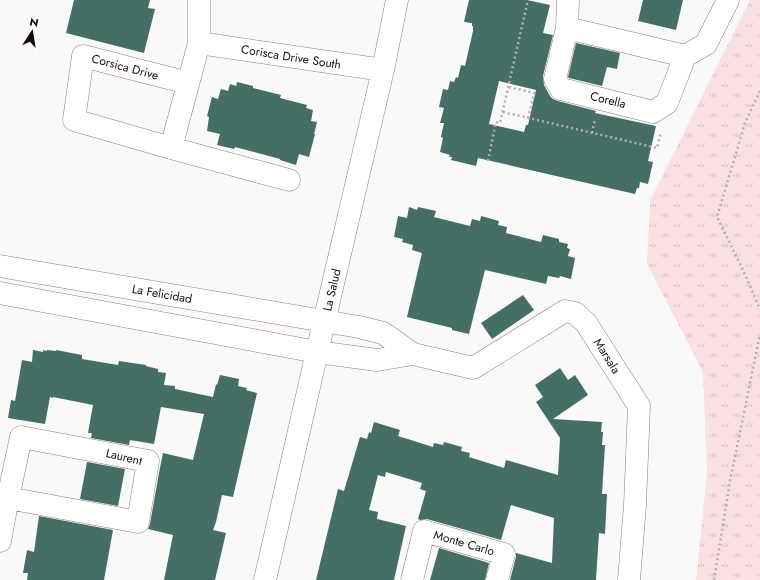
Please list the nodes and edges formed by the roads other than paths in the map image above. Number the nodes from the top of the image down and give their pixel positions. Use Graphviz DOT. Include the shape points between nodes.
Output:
graph roads {
  1 [pos="199,0"];
  2 [pos="397,0"];
  3 [pos="568,0"];
  4 [pos="728,0"];
  5 [pos="567,28"];
  6 [pos="199,43"];
  7 [pos="685,56"];
  8 [pos="383,70"];
  9 [pos="188,83"];
  10 [pos="171,148"];
  11 [pos="289,180"];
  12 [pos="0,266"];
  13 [pos="0,292"];
  14 [pos="325,320"];
  15 [pos="317,352"];
  16 [pos="414,354"];
  17 [pos="8,498"];
  18 [pos="0,541"];
  19 [pos="265,580"];
  20 [pos="412,580"];
  21 [pos="497,580"];
  22 [pos="629,580"];
  1 -- 6 [label="street"];
  2 -- 8 [label="street, La Salud"];
  3 -- 5 [label="street"];
  4 -- 7 [label="street" via="706,44"];
  5 -- 7 [label="street"];
  5 -- 7 [label="street, Corella" via="555,79 561,89 654,112 667,103"];
  6 -- 8 [label="street, Corisca Drive South"];
  6 -- 9 [label="street"];
  8 -- 14 [label="street, La Salud"];
  9 -- 10 [label="street"];
  9 -- 10 [label="street, Corsica Drive" via="83,56 74,120"];
  10 -- 11 [label="street, Corsica Drive"];
  12 -- 14 [label="street, La Felicidad"];
  13 -- 15 [label="street"];
  14 -- 15 [label="street, La Salud"];
  14 -- 16 [label="street, Marsala" via="383,333"];
  15 -- 16 [label="street, Marsala" via="377,360"];
  15 -- 19 [label="street, La Salud"];
  16 -- 22 [label="street, Marsala" via="473,368 565,311 575,312 586,323 638,406 635,505"];
  17 -- 17 [label="street, Laurent" via="138,522 148,460 21,437"];
  17 -- 18 [label="street, Laurent"];
  20 -- 21 [label="street, Monte Carlo" via="424,531 504,554"];
}
